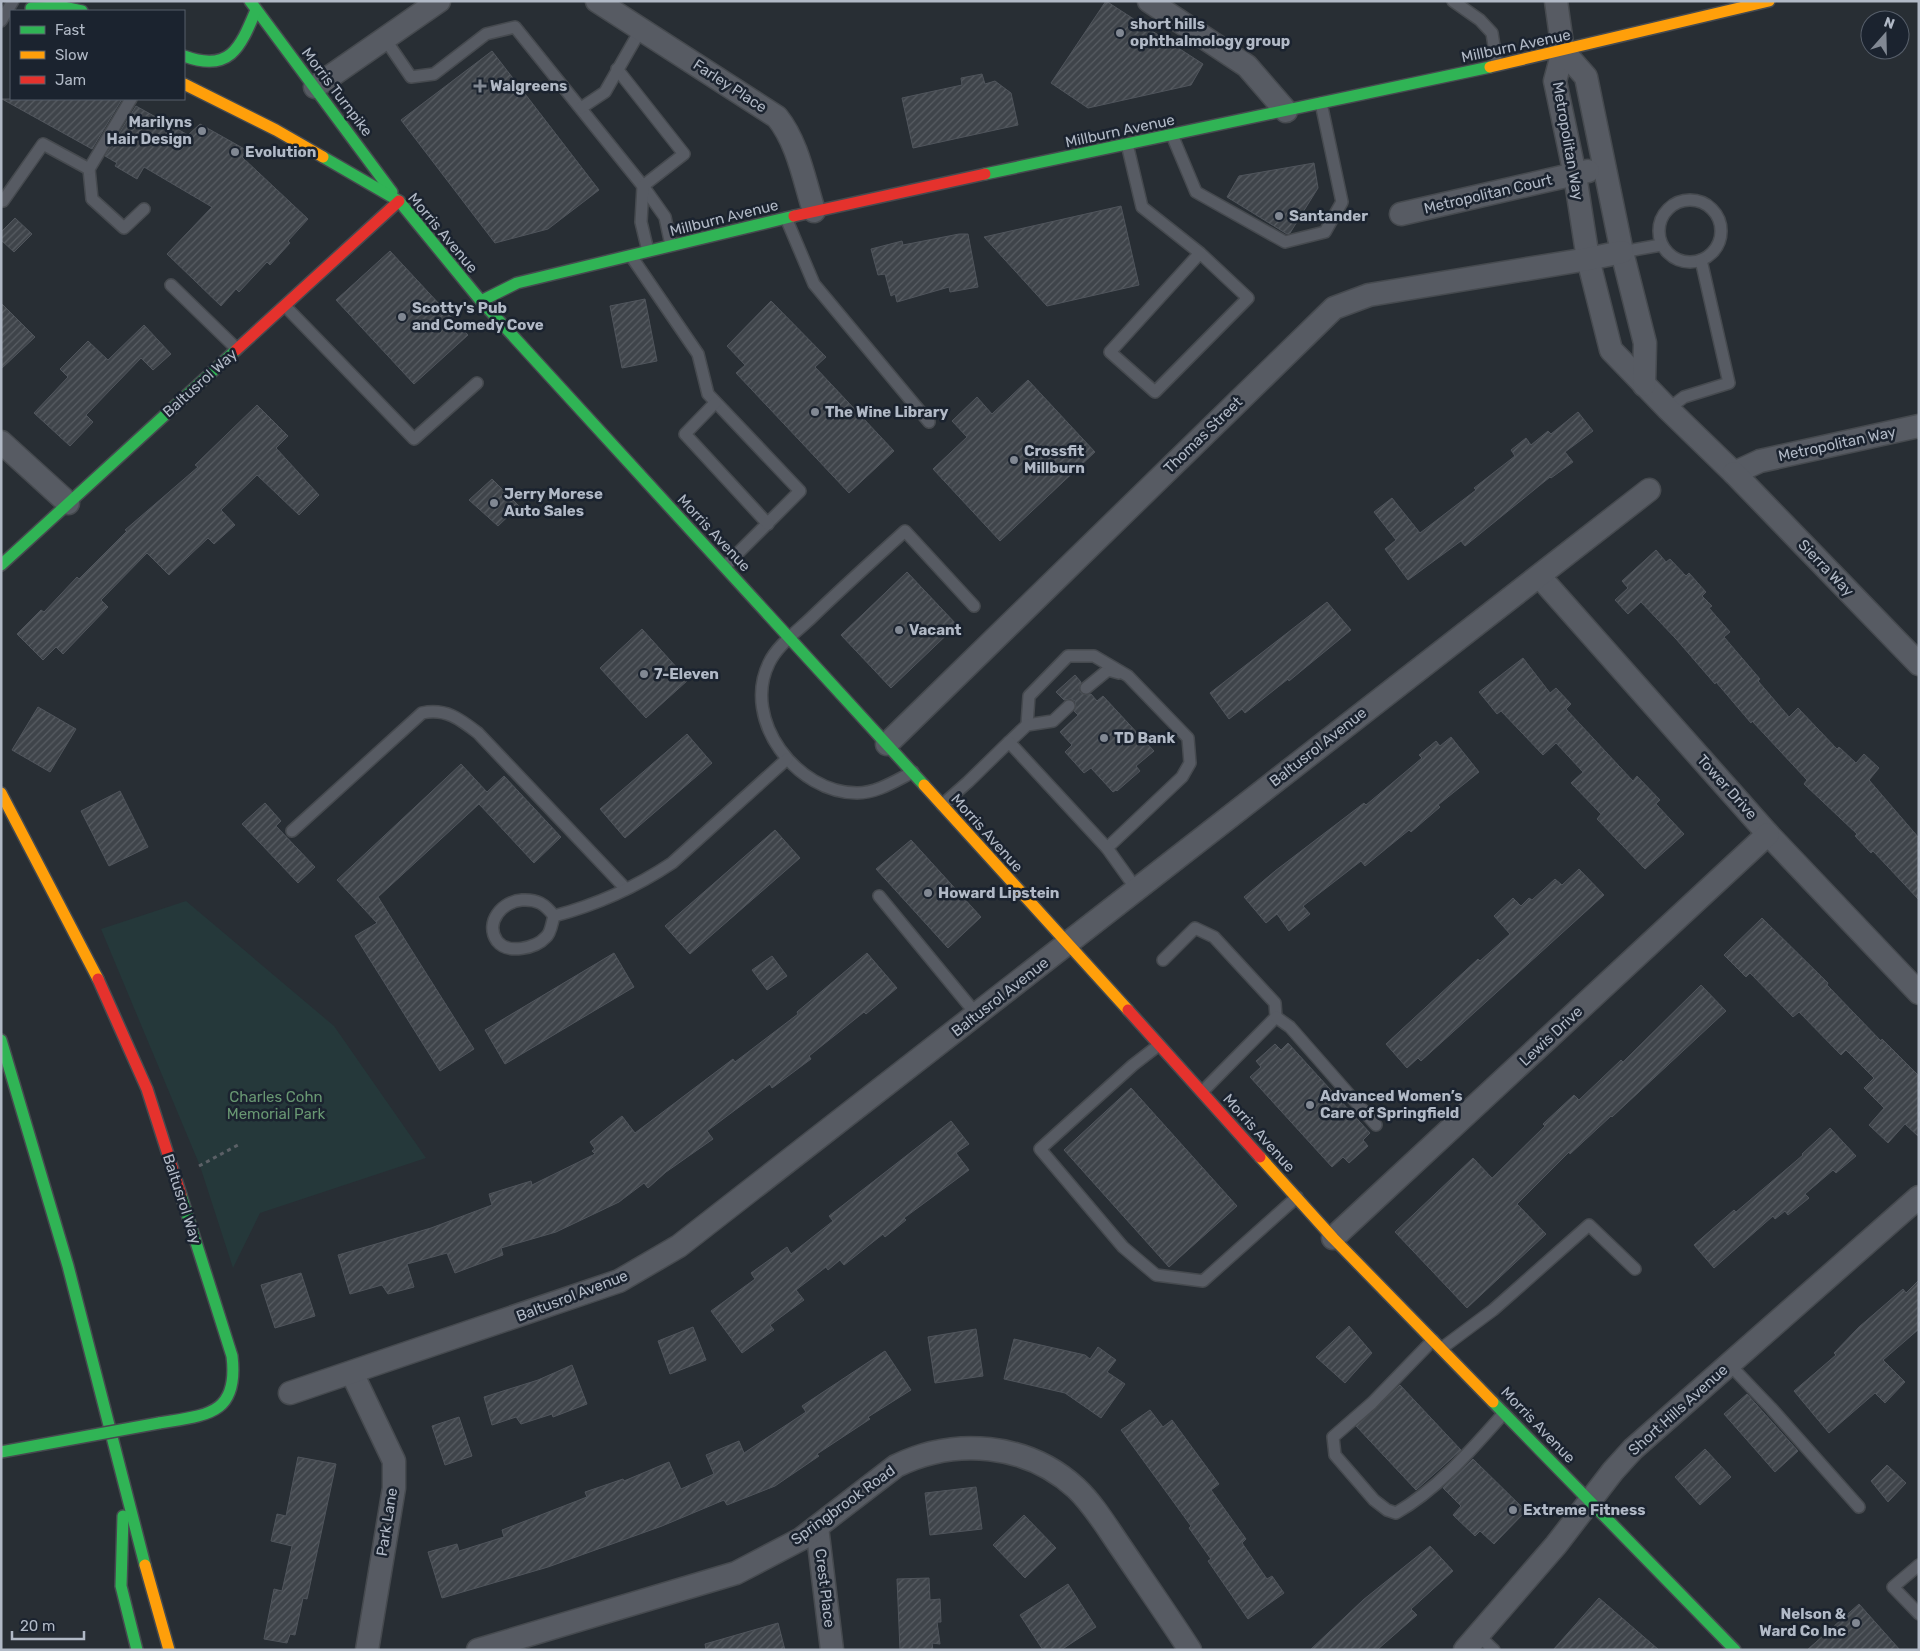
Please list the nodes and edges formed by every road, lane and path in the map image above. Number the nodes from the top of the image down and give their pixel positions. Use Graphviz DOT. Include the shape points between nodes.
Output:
graph roads {
  1 [pos="14,1"];
  2 [pos="439,1"];
  3 [pos="597,1"];
  4 [pos="1149,1"];
  5 [pos="1453,1"];
  6 [pos="1556,1"];
  7 [pos="1769,1"];
  8 [pos="253,5"];
  9 [pos="1730,5"];
  10 [pos="34,10"];
  11 [pos="77,10"];
  12 [pos="1,21"];
  13 [pos="641,29"];
  14 [pos="385,39"];
  15 [pos="1563,51"];
  16 [pos="185,56"];
  17 [pos="1498,65"];
  18 [pos="618,69"];
  19 [pos="185,84"];
  20 [pos="316,87"];
  21 [pos="130,100"];
  22 [pos="1321,103"];
  23 [pos="580,108"];
  24 [pos="1286,110"];
  25 [pos="1172,135"];
  26 [pos="1128,144"];
  27 [pos="1604,167"];
  28 [pos="89,169"];
  29 [pos="1575,175"];
  30 [pos="644,186"];
  31 [pos="2,201"];
  32 [pos="399,201"];
  33 [pos="144,209"];
  34 [pos="814,212"];
  35 [pos="1401,214"];
  36 [pos="786,218"];
  37 [pos="1661,244"];
  38 [pos="672,246"];
  39 [pos="648,251"];
  40 [pos="1622,252"];
  41 [pos="1200,253"];
  42 [pos="630,256"];
  43 [pos="1588,259"];
  44 [pos="1701,260"];
  45 [pos="171,285"];
  46 [pos="481,301"];
  47 [pos="284,306"];
  48 [pos="237,349"];
  49 [pos="477,382"];
  50 [pos="1644,385"];
  51 [pos="715,403"];
  52 [pos="1668,409"];
  53 [pos="929,422"];
  54 [pos="1919,426"];
  55 [pos="1,442"];
  56 [pos="1734,473"];
  57 [pos="1649,490"];
  58 [pos="68,504"];
  59 [pos="768,524"];
  60 [pos="1,565"];
  61 [pos="725,566"];
  62 [pos="1540,577"];
  63 [pos="974,606"];
  64 [pos="790,638"];
  65 [pos="1919,664"];
  66 [pos="1128,676"];
  67 [pos="1086,688"];
  68 [pos="1069,706"];
  69 [pos="1028,725"];
  70 [pos="1009,742"];
  71 [pos="887,744"];
  72 [pos="787,759"];
  73 [pos="913,772"];
  74 [pos="1,793"];
  75 [pos="942,805"];
  76 [pos="292,831"];
  77 [pos="1768,834"];
  78 [pos="1107,848"];
  79 [pos="626,890"];
  80 [pos="1137,890"];
  81 [pos="879,896"];
  82 [pos="554,916"];
  83 [pos="1068,945"];
  84 [pos="1162,960"];
  85 [pos="1919,993"];
  86 [pos="977,1016"];
  87 [pos="1276,1017"];
  88 [pos="1,1040"];
  89 [pos="1159,1045"];
  90 [pos="1202,1092"];
  91 [pos="1376,1125"];
  92 [pos="238,1145"];
  93 [pos="196,1167"];
  94 [pos="1297,1197"];
  95 [pos="1919,1197"];
  96 [pos="1333,1238"];
  97 [pos="1636,1269"];
  98 [pos="1437,1344"];
  99 [pos="1729,1364"];
  100 [pos="352,1373"];
  101 [pos="290,1394"];
  102 [pos="1504,1413"];
  103 [pos="1,1452"];
  104 [pos="123,1483"];
  105 [pos="1591,1500"];
  106 [pos="1859,1507"];
  107 [pos="817,1527"];
  108 [pos="1919,1565"];
  109 [pos="1919,1614"];
  110 [pos="1479,1645"];
  111 [pos="137,1650"];
  112 [pos="170,1650"];
  113 [pos="367,1650"];
  114 [pos="478,1650"];
  115 [pos="832,1650"];
  116 [pos="1190,1650"];
  117 [pos="1734,1650"];
  1 -- 10 [label="main road"];
  1 -- 12 [label="lane"];
  2 -- 14 [label="street"];
  3 -- 13 [label="street, Farley Place"];
  4 -- 24 [label="street" via="1247,66"];
  5 -- 17 [label="lane" via="1492,33"];
  6 -- 15 [label="street"];
  7 -- 9 [label="main road, Millburn Avenue"];
  8 -- 16 [label="main road" via="244,38 225,59 211,63"];
  8 -- 20 [label="main road, Morris Turnpike"];
  9 -- 15 [label="main road, Millburn Avenue"];
  10 -- 11 [label="main road" via="63,7"];
  13 -- 18 [label="lane"];
  13 -- 34 [label="street, Farley Place" via="776,117 794,146"];
  14 -- 20 [label="street"];
  14 -- 23 [label="lane" via="412,77 434,74 486,34 515,27"];
  15 -- 17 [label="main road, Millburn Avenue"];
  15 -- 27 [label="street, Metropolitan Way" via="1586,77"];
  15 -- 29 [label="street, Metropolitan Way" via="1555,81"];
  17 -- 22 [label="main road, Millburn Avenue"];
  18 -- 23 [label="lane" via="605,92"];
  18 -- 30 [label="lane" via="684,154"];
  19 -- 32 [label="main road, Morris Avenue" via="276,130"];
  20 -- 32 [label="main road, Morris Turnpike"];
  21 -- 28 [label="lane"];
  22 -- 24 [label="main road, Millburn Avenue"];
  22 -- 25 [label="lane" via="1342,202 1325,232 1285,242 1196,192"];
  23 -- 30 [label="lane"];
  24 -- 25 [label="main road, Millburn Avenue"];
  25 -- 26 [label="main road, Millburn Avenue"];
  26 -- 34 [label="main road, Millburn Avenue"];
  26 -- 41 [label="lane" via="1142,207"];
  27 -- 29 [label="street, Metropolitan Court"];
  27 -- 40 [label="street, Metropolitan Way"];
  28 -- 31 [label="lane" via="43,144"];
  28 -- 33 [label="lane" via="92,199 124,228"];
  29 -- 35 [label="street, Metropolitan Court"];
  29 -- 43 [label="street, Metropolitan Way"];
  30 -- 38 [label="lane" via="665,217"];
  30 -- 39 [label="lane" via="641,222"];
  32 -- 46 [label="main road, Morris Avenue"];
  32 -- 47 [label="main road, Baltusrol Way"];
  34 -- 36 [label="main road, Millburn Avenue"];
  36 -- 38 [label="main road, Millburn Avenue"];
  36 -- 53 [label="lane" via="814,284"];
  37 -- 40 [label="lane"];
  37 -- 44 [label="lane" via="1676,260"];
  37 -- 44 [label="lane" via="1658,234 1663,213 1680,201 1699,201 1715,212 1721,230 1715,249"];
  38 -- 39 [label="main road, Millburn Avenue"];
  39 -- 42 [label="main road, Millburn Avenue"];
  40 -- 43 [label="street, Thomas Street"];
  40 -- 50 [label="street, Metropolitan Way" via="1645,342"];
  41 -- 41 [label="lane" via="1110,352 1155,392 1248,298"];
  42 -- 46 [label="main road, Millburn Avenue" via="517,283"];
  42 -- 51 [label="lane" via="698,354 705,387"];
  43 -- 50 [label="street, Metropolitan Way" via="1612,350"];
  43 -- 71 [label="street, Thomas Street" via="1369,296 1334,308"];
  44 -- 52 [label="lane" via="1729,383 1691,394"];
  45 -- 48 [label="lane"];
  46 -- 61 [label="main road, Morris Avenue"];
  47 -- 48 [label="main road, Baltusrol Way"];
  47 -- 49 [label="lane" via="414,439"];
  48 -- 58 [label="main road, Baltusrol Way"];
  50 -- 52 [label="street, Metropolitan Way"];
  51 -- 59 [label="lane" via="685,434"];
  51 -- 59 [label="lane" via="800,491"];
  52 -- 56 [label="street, Metropolitan Way"];
  54 -- 56 [label="street, Metropolitan Way" via="1760,460"];
  55 -- 58 [label="street"];
  56 -- 65 [label="street, Sierra Way"];
  57 -- 62 [label="street, Baltusrol Avenue"];
  58 -- 60 [label="main road, Baltusrol Way"];
  59 -- 61 [label="lane"];
  61 -- 64 [label="main road, Morris Avenue"];
  62 -- 77 [label="street, Tower Drive"];
  62 -- 80 [label="street, Baltusrol Avenue"];
  63 -- 64 [label="lane" via="905,531"];
  64 -- 71 [label="main road, Morris Avenue"];
  64 -- 72 [label="lane" via="769,662 762,696 768,727"];
  66 -- 67 [label="lane" via="1108,670"];
  66 -- 69 [label="lane" via="1094,656 1068,656 1029,696"];
  66 -- 78 [label="lane" via="1188,738 1190,763 1182,777"];
  68 -- 69 [label="lane" via="1053,721"];
  69 -- 70 [label="lane"];
  70 -- 75 [label="lane"];
  70 -- 78 [label="lane"];
  71 -- 73 [label="main road, Morris Avenue"];
  72 -- 73 [label="lane" via="820,784 856,793 874,791"];
  72 -- 79 [label="lane" via="672,863"];
  73 -- 75 [label="main road, Morris Avenue"];
  74 -- 103 [label="main road, Baltusrol Way, bridge" via="135,1057 235,1373 234,1386 222,1406 208,1414"];
  75 -- 83 [label="main road, Morris Avenue"];
  76 -- 79 [label="lane" via="422,713 443,711 456,716 478,733"];
  77 -- 85 [label="street, Tower Drive"];
  77 -- 96 [label="street, Lewis Drive"];
  78 -- 80 [label="lane"];
  79 -- 82 [label="lane"];
  80 -- 83 [label="street, Baltusrol Avenue"];
  81 -- 86 [label="lane"];
  82 -- 82 [label="lane" via="546,905 533,900 506,904 496,914 497,940 507,948 535,944 547,936"];
  83 -- 86 [label="street, Baltusrol Avenue"];
  83 -- 89 [label="main road, Morris Avenue"];
  84 -- 87 [label="lane" via="1195,928 1214,937 1275,1003"];
  86 -- 100 [label="street, Baltusrol Avenue" via="678,1246 619,1281"];
  87 -- 90 [label="lane"];
  87 -- 91 [label="lane" via="1290,1028"];
  88 -- 104 [label="main road" via="68,1266"];
  89 -- 90 [label="main road, Morris Avenue"];
  89 -- 94 [label="lane" via="1040,1148 1123,1247 1156,1275 1203,1281"];
  90 -- 94 [label="main road, Morris Avenue"];
  92 -- 93 [label="path"];
  94 -- 96 [label="main road, Morris Avenue"];
  95 -- 99 [label="street, Short Hills Avenue"];
  96 -- 98 [label="main road, Morris Avenue"];
  97 -- 98 [label="lane" via="1589,1225 1493,1310"];
  98 -- 102 [label="main road, Morris Avenue"];
  98 -- 102 [label="lane" via="1333,1437 1335,1455 1374,1500 1396,1513 1410,1505 1446,1474"];
  99 -- 105 [label="street, Short Hills Avenue" via="1633,1449"];
  99 -- 106 [label="lane"];
  100 -- 101 [label="street, Baltusrol Avenue"];
  100 -- 113 [label="street, Park Lane" via="394,1461 394,1488"];
  102 -- 105 [label="main road, Morris Avenue"];
  104 -- 111 [label="main road" via="121,1586"];
  104 -- 112 [label="main road"];
  105 -- 110 [label="street, Short Hills Avenue"];
  105 -- 117 [label="main road, Morris Avenue"];
  107 -- 114 [label="street, Springbrook Road" via="736,1573"];
  107 -- 115 [label="street, Crest Place"];
  107 -- 116 [label="street, Springbrook Road" via="896,1466 911,1459 942,1450 974,1447 1021,1456 1051,1469 1076,1488 1098,1513"];
  108 -- 109 [label="lane" via="1893,1587"];
}
